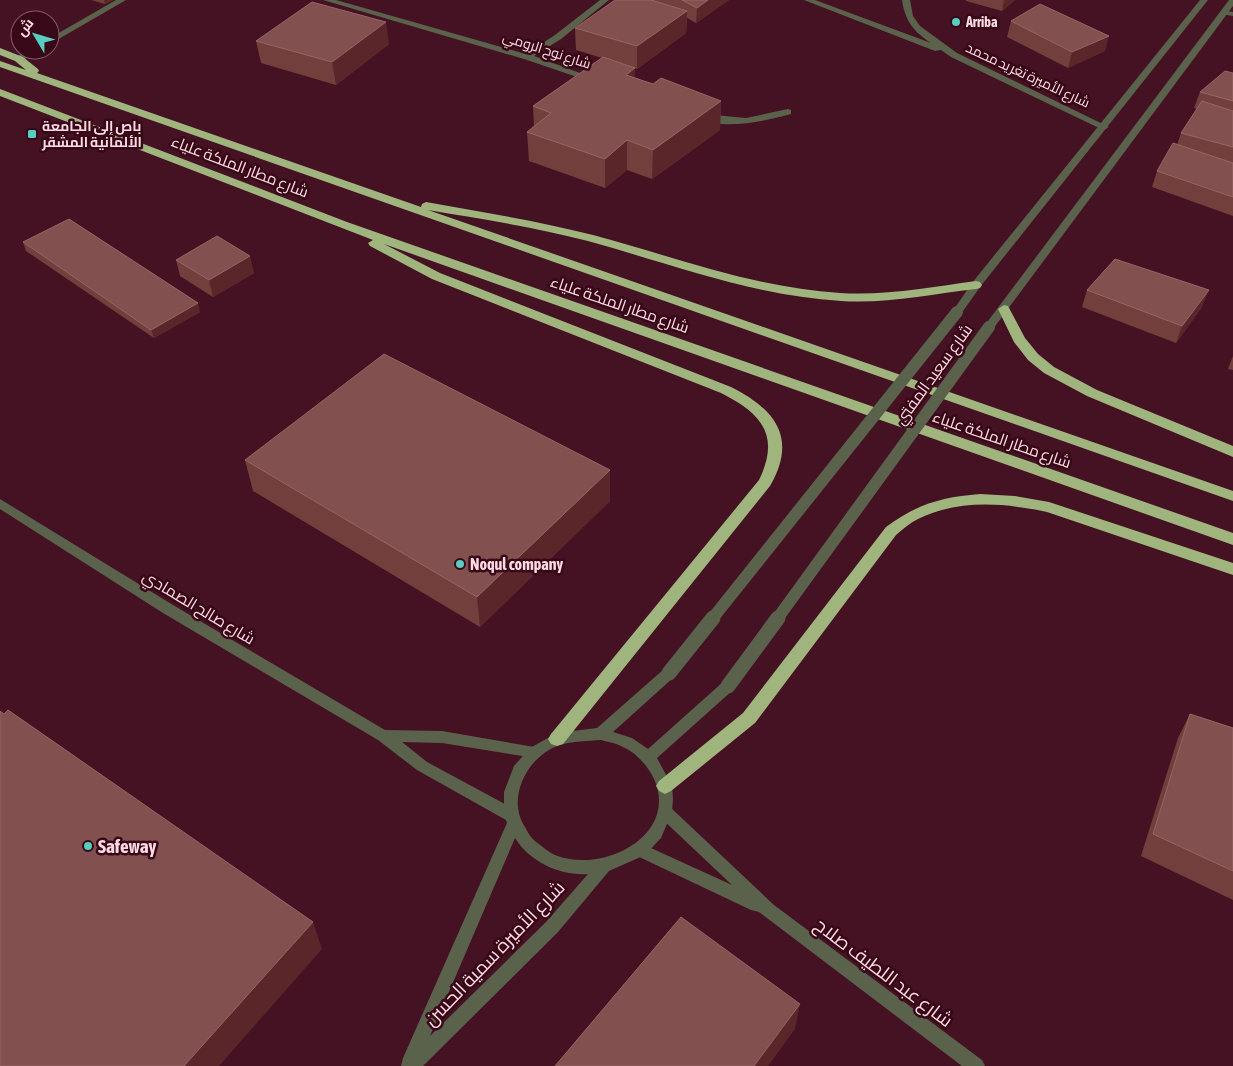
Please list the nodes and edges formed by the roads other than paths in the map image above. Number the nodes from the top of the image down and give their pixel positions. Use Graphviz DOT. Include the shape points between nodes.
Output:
graph roads {
  1 [pos="122,0"];
  2 [pos="326,0"];
  3 [pos="605,0"];
  4 [pos="808,0"];
  5 [pos="906,0"];
  6 [pos="1204,0"];
  7 [pos="1233,0"];
  8 [pos="1228,13"];
  9 [pos="60,35"];
  10 [pos="954,55"];
  11 [pos="527,57"];
  12 [pos="20,60"];
  13 [pos="0,64"];
  14 [pos="45,80"];
  15 [pos="603,83"];
  16 [pos="0,92"];
  17 [pos="788,112"];
  18 [pos="692,114"];
  19 [pos="1104,127"];
  20 [pos="387,200"];
  21 [pos="343,225"];
  22 [pos="976,285"];
  23 [pos="1004,309"];
  24 [pos="1233,452"];
  25 [pos="1233,496"];
  26 [pos="0,503"];
  27 [pos="1233,539"];
  28 [pos="1233,569"];
  29 [pos="601,734"];
  30 [pos="382,736"];
  31 [pos="557,739"];
  32 [pos="535,752"];
  33 [pos="649,757"];
  34 [pos="665,786"];
  35 [pos="665,812"];
  36 [pos="513,819"];
  37 [pos="640,850"];
  38 [pos="604,866"];
  39 [pos="768,910"];
  40 [pos="410,1066"];
  41 [pos="976,1066"];
  1 -- 9 [label="street"];
  2 -- 11 [label="street, شارع نوح الرومي"];
  3 -- 11 [label="street"];
  4 -- 10 [label="street"];
  5 -- 10 [label="street, شارع الأميرة تغريد محمد" via="914,23"];
  6 -- 19 [label="street, شارع سعيد المفتي"];
  7 -- 8 [label="street, شارع سعيد المفتي"];
  8 -- 23 [label="street, شارع سعيد المفتي" via="1130,136"];
  10 -- 19 [label="street, شارع الأميرة تغريد محمد"];
  11 -- 15 [label="street, شارع نوح الرومي"];
  12 -- 14 [label="highway"];
  13 -- 14 [label="highway, شارع مطار الملكة علياء"];
  14 -- 20 [label="highway, شارع مطار الملكة علياء"];
  16 -- 21 [label="highway, شارع مطار الملكة علياء"];
  17 -- 18 [label="street" via="754,122 731,122"];
  19 -- 22 [label="street, شارع سعيد المفتي"];
  20 -- 22 [label="highway" via="541,227 746,282 810,294 877,297"];
  20 -- 25 [label="highway, شارع مطار الملكة علياء"];
  21 -- 27 [label="highway, شارع مطار الملكة علياء"];
  21 -- 31 [label="highway" via="436,276 726,390 753,406 765,418 773,435 777,452 765,482"];
  22 -- 29 [label="street, شارع سعيد المفتي, bridge" via="958,312 669,673"];
  23 -- 24 [label="highway" via="1019,339 1049,370 1092,393"];
  23 -- 33 [label="street, شارع سعيد المفتي, bridge" via="728,686"];
  26 -- 30 [label="street, شارع صالح الصمادي" via="168,609"];
  28 -- 34 [label="highway" via="1026,502 975,499 931,508 912,516 891,531 749,718"];
  29 -- 31 [label="street"];
  29 -- 33 [label="street" via="627,742"];
  30 -- 32 [label="street, شارع صالح الصمادي" via="442,737"];
  30 -- 36 [label="street, شارع صالح الصمادي" via="422,766"];
  31 -- 32 [label="street"];
  32 -- 36 [label="street" via="519,770 511,792"];
  33 -- 34 [label="street"];
  34 -- 35 [label="street"];
  35 -- 37 [label="street" via="656,833"];
  35 -- 39 [label="street, شارع عبد اللطيف صلاح"];
  36 -- 38 [label="street" via="527,844 549,860 575,868"];
  36 -- 40 [label="street, شارع الأميرة سمية الحسن"];
  37 -- 38 [label="street"];
  37 -- 39 [label="street, شارع عبد اللطيف صلاح"];
  38 -- 40 [label="street, شارع الأميرة سمية الحسن" via="552,928"];
  39 -- 41 [label="street, شارع عبد اللطيف صلاح"];
}
